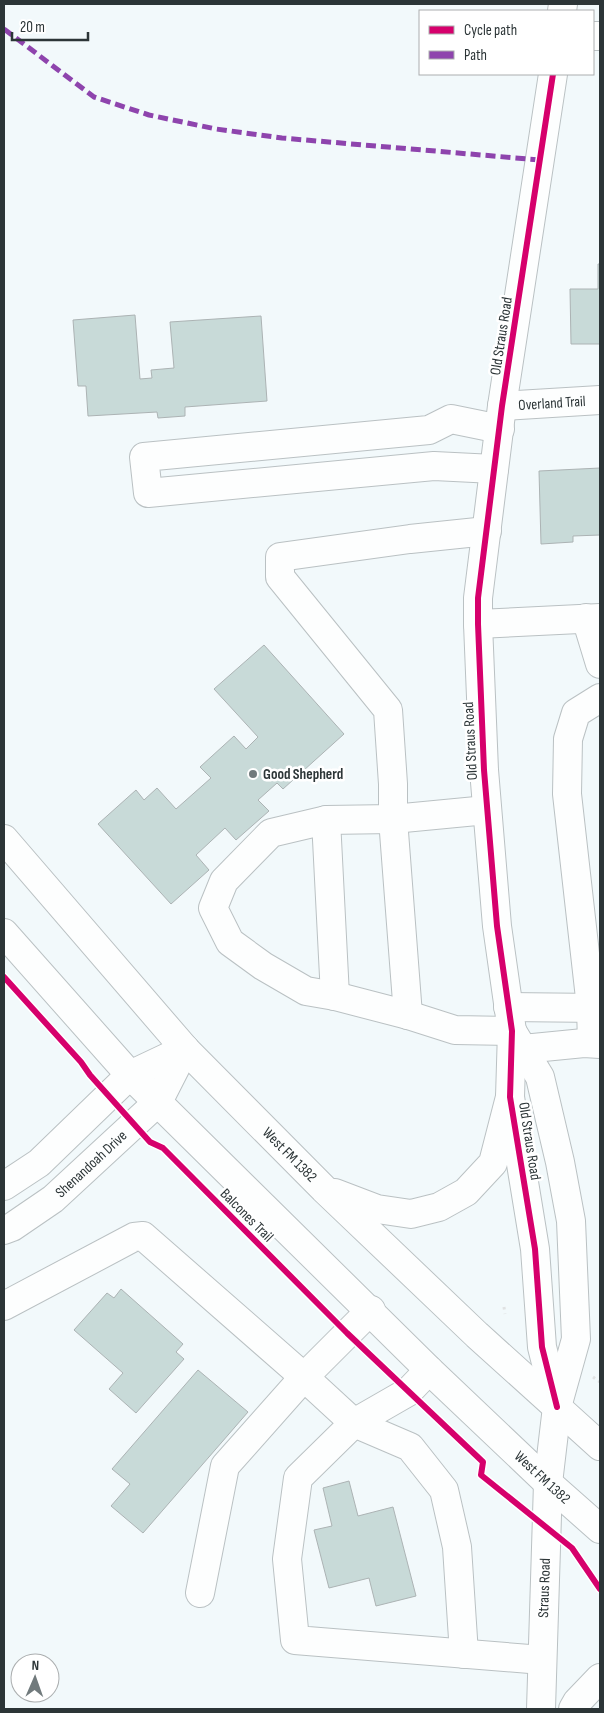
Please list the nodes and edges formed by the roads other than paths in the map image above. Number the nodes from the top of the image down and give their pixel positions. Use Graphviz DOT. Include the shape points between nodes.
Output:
graph roads {
  1 [pos="553,75"];
  2 [pos="600,400"];
  3 [pos="501,418"];
  4 [pos="429,430"];
  5 [pos="434,466"];
  6 [pos="494,470"];
  7 [pos="487,531"];
  8 [pos="593,618"];
  9 [pos="478,624"];
  10 [pos="600,664"];
  11 [pos="600,698"];
  12 [pos="487,810"];
  13 [pos="393,819"];
  14 [pos="326,820"];
  15 [pos="4,839"];
  16 [pos="4,933"];
  17 [pos="335,996"];
  18 [pos="596,1007"];
  19 [pos="408,1015"];
  20 [pos="514,1029"];
  21 [pos="596,1043"];
  22 [pos="185,1049"];
  23 [pos="130,1075"];
  24 [pos="510,1098"];
  25 [pos="158,1102"];
  26 [pos="4,1186"];
  27 [pos="324,1189"];
  28 [pos="4,1230"];
  29 [pos="4,1306"];
  30 [pos="370,1310"];
  31 [pos="429,1370"];
  32 [pos="304,1377"];
  33 [pos="557,1407"];
  34 [pos="354,1423"];
  35 [pos="600,1446"];
  36 [pos="548,1483"];
  37 [pos="600,1529"];
  38 [pos="200,1593"];
  39 [pos="464,1654"];
  40 [pos="542,1660"];
  41 [pos="600,1678"];
  42 [pos="541,1709"];
  43 [pos="573,1709"];
  1 -- 3 [label="street, Old Straus Road"];
  2 -- 3 [label="street, Overland Trail"];
  3 -- 4 [label="street, Overland Trail" via="451,419"];
  3 -- 6 [label="street, Old Straus Road"];
  4 -- 5 [label="street"];
  4 -- 5 [label="street" via="144,457 148,493"];
  5 -- 6 [label="street"];
  6 -- 7 [label="street, Old Straus Road"];
  7 -- 9 [label="street, Old Straus Road" via="478,598"];
  7 -- 13 [label="street" via="410,538 280,558 280,577 388,710"];
  8 -- 9 [label="street"];
  8 -- 10 [label="street"];
  9 -- 12 [label="street, Old Straus Road"];
  11 -- 18 [label="street" via="576,713 568,739 567,794"];
  12 -- 13 [label="street"];
  12 -- 20 [label="street, Old Straus Road" via="497,926"];
  13 -- 14 [label="street"];
  13 -- 19 [label="street"];
  14 -- 17 [label="street"];
  14 -- 17 [label="street" via="271,832 224,881 213,908 230,942 263,966 306,992"];
  15 -- 22 [label="street, West FM 1382"];
  16 -- 23 [label="street, West FM 1382"];
  17 -- 19 [label="street"];
  18 -- 20 [label="street"];
  18 -- 21 [label="street"];
  19 -- 20 [label="street" via="455,1030"];
  20 -- 21 [label="street"];
  20 -- 24 [label="street, Old Straus Road"];
  20 -- 33 [label="street, Old Straus Road" via="540,1077 571,1221 576,1339"];
  22 -- 23 [label="street"];
  22 -- 25 [label="street, Shenandoah Drive"];
  22 -- 27 [label="street, West FM 1382"];
  23 -- 25 [label="street, West FM 1382"];
  23 -- 26 [label="street" via="39,1163"];
  24 -- 27 [label="street" via="493,1162 466,1192 439,1207 411,1214 377,1209"];
  24 -- 33 [label="street, Old Straus Road" via="535,1249 542,1347"];
  25 -- 28 [label="street, Shenandoah Drive" via="53,1199"];
  25 -- 30 [label="street, West FM 1382"];
  27 -- 33 [label="street, West FM 1382"];
  29 -- 32 [label="street" via="134,1237 142,1236"];
  30 -- 31 [label="street, West FM 1382"];
  30 -- 32 [label="street"];
  31 -- 34 [label="street" via="408,1392"];
  31 -- 36 [label="street, West FM 1382"];
  32 -- 34 [label="street"];
  32 -- 38 [label="street" via="225,1466"];
  33 -- 35 [label="street, West FM 1382"];
  33 -- 36 [label="street, Straus Road"];
  34 -- 39 [label="street" via="410,1446 444,1490 457,1547"];
  34 -- 39 [label="street" via="298,1478 287,1559 295,1640"];
  36 -- 37 [label="street, West FM 1382"];
  36 -- 40 [label="street, Straus Road"];
  39 -- 40 [label="street"];
  40 -- 42 [label="street, Straus Road"];
  41 -- 43 [label="street"];
}
